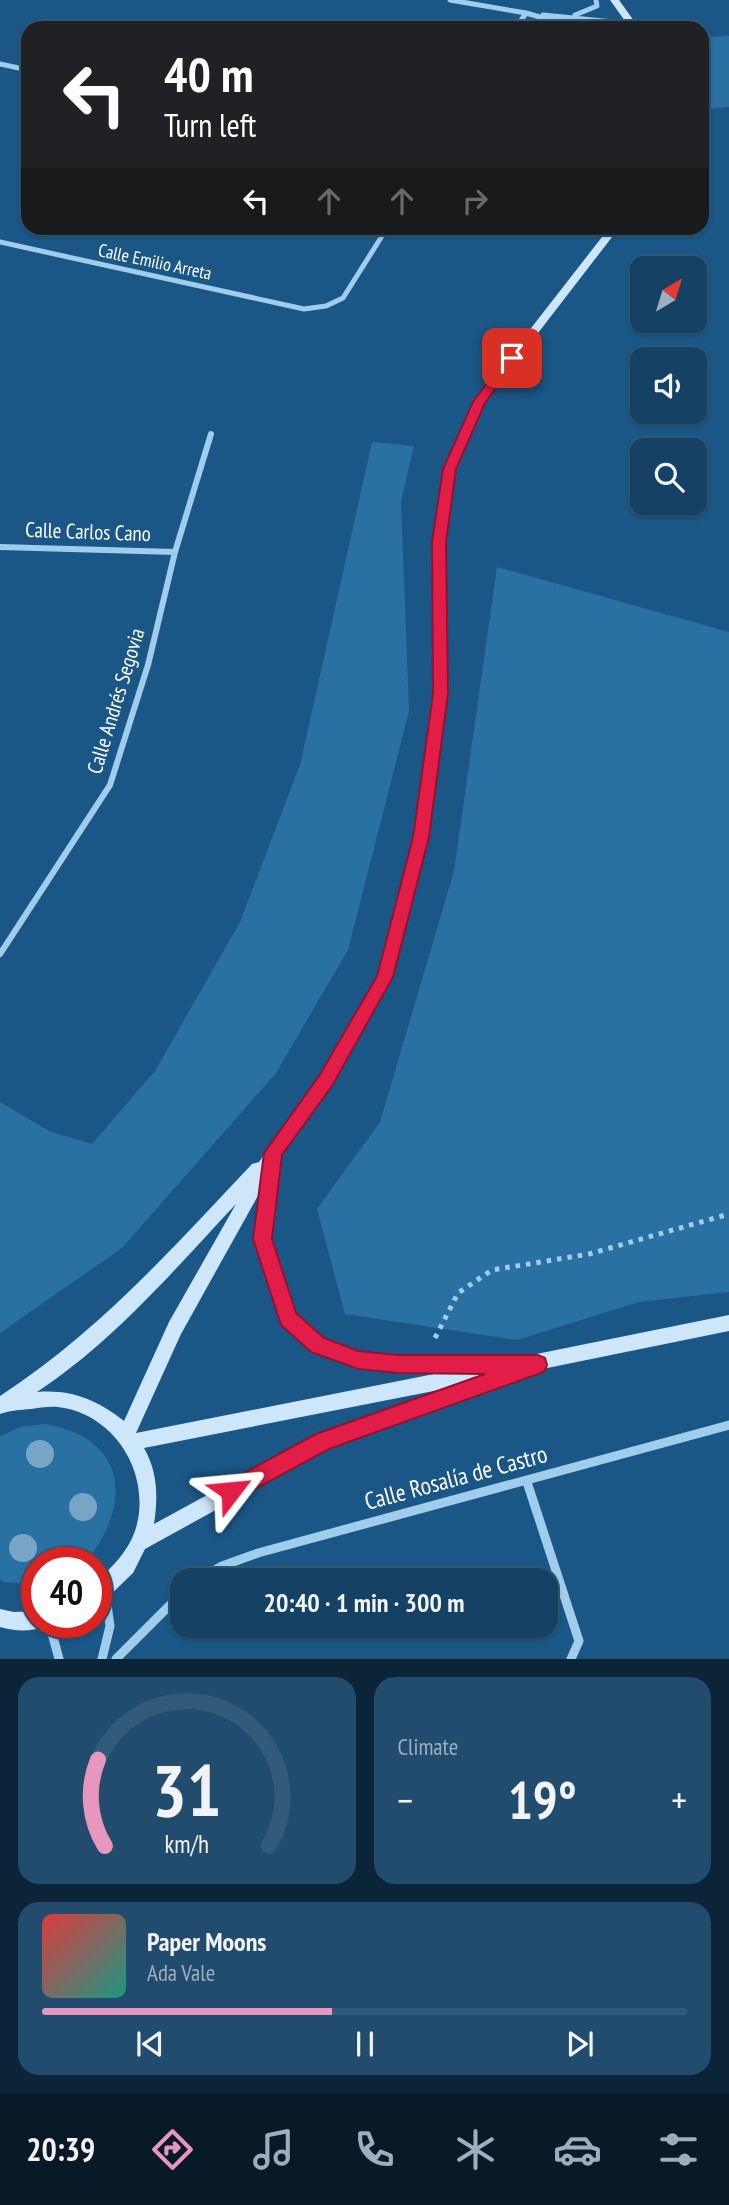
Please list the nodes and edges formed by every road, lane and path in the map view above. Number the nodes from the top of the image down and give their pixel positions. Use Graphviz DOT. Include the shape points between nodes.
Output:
graph roads {
  1 [pos="450,0"];
  2 [pos="596,0"];
  3 [pos="614,0"];
  4 [pos="526,13"];
  5 [pos="569,17"];
  6 [pos="521,21"];
  7 [pos="554,21"];
  8 [pos="598,21"];
  9 [pos="630,21"];
  10 [pos="0,64"];
  11 [pos="21,68"];
  12 [pos="383,235"];
  13 [pos="609,235"];
  14 [pos="0,242"];
  15 [pos="211,434"];
  16 [pos="0,547"];
  17 [pos="175,552"];
  18 [pos="0,954"];
  19 [pos="273,1153"];
  20 [pos="729,1214"];
  21 [pos="729,1323"];
  22 [pos="538,1365"];
  23 [pos="418,1366"];
  24 [pos="1,1405"];
  25 [pos="729,1425"];
  26 [pos="130,1437"];
  27 [pos="527,1482"];
  28 [pos="139,1542"];
  29 [pos="219,1568"];
  30 [pos="112,1580"];
  31 [pos="170,1606"];
  32 [pos="0,1618"];
  33 [pos="21,1621"];
  34 [pos="53,1638"];
  35 [pos="107,1638"];
  36 [pos="59,1659"];
  37 [pos="102,1659"];
  38 [pos="116,1659"];
  39 [pos="571,1659"];
  1 -- 4 [label="street"];
  2 -- 5 [label="street" via="597,6"];
  3 -- 9 [label="street"];
  4 -- 5 [label="street"];
  4 -- 6 [label="street"];
  4 -- 7 [label="street"];
  5 -- 8 [label="street"];
  10 -- 11 [label="street"];
  12 -- 14 [label="street, Calle Emilio Arreta" via="343,298 304,309"];
  13 -- 19 [label="street" via="479,402 449,469 439,542 440,694 421,837 392,951 385,977 326,1081"];
  15 -- 17 [label="street, Calle Andrés Segovia"];
  16 -- 17 [label="street, Calle Carlos Cano"];
  17 -- 18 [label="street, Calle Andrés Segovia" via="148,665 110,785"];
  19 -- 23 [label="street" via="262,1239 288,1319 318,1345 358,1360"];
  19 -- 24 [label="street" via="134,1301 60,1366"];
  19 -- 26 [label="street" via="175,1328"];
  20 -- 23 [label="path" via="589,1254 492,1270 458,1293"];
  21 -- 22 [label="street"];
  22 -- 23 [label="street"];
  22 -- 26 [label="street"];
  22 -- 28 [label="street" via="323,1441"];
  24 -- 26 [label="street" via="37,1396 71,1399 102,1411"];
  25 -- 27 [label="street, Calle Rosalía de Castro"];
  26 -- 28 [label="street" via="147,1484 148,1507"];
  27 -- 29 [label="street, Calle Rosalía de Castro" via="258,1553"];
  27 -- 39 [label="street" via="579,1641"];
  28 -- 30 [label="street"];
  31 -- 38 [label="street"];
  32 -- 33 [label="street"];
  34 -- 36 [label="street"];
  35 -- 37 [label="street"];
}
